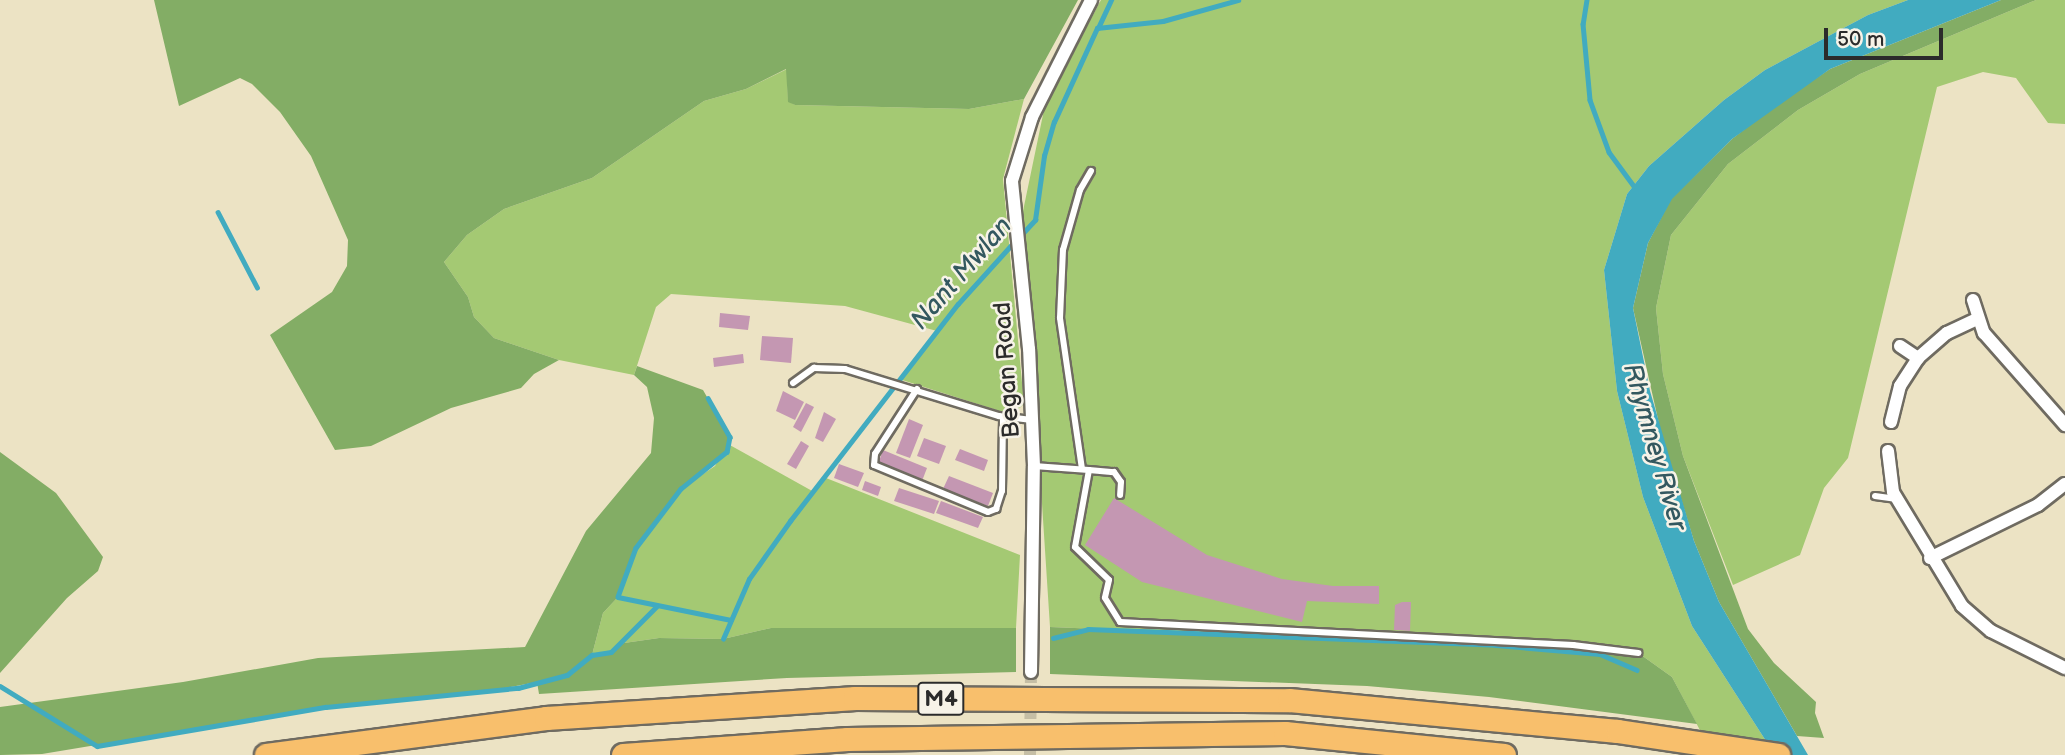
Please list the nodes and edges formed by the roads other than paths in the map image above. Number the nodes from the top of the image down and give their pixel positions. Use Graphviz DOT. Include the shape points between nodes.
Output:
graph roads {
  1 [pos="1091,0"];
  2 [pos="1091,171"];
  3 [pos="1973,300"];
  4 [pos="1977,318"];
  5 [pos="1900,346"];
  6 [pos="1918,358"];
  7 [pos="793,383"];
  8 [pos="917,389"];
  9 [pos="1003,417"];
  10 [pos="1032,420"];
  11 [pos="1891,422"];
  12 [pos="2064,423"];
  13 [pos="1888,451"];
  14 [pos="1034,467"];
  15 [pos="1086,470"];
  16 [pos="2065,484"];
  17 [pos="1120,495"];
  18 [pos="1875,496"];
  19 [pos="1897,499"];
  20 [pos="1930,558"];
  21 [pos="1639,653"];
  22 [pos="2065,668"];
  23 [pos="1031,672"];
  24 [pos="266,755"];
  25 [pos="623,755"];
  26 [pos="1504,755"];
  27 [pos="1778,755"];
  1 -- 10 [label="street, Began Road" via="1032,117 1012,181"];
  2 -- 15 [label="lane" via="1080,190 1063,250 1060,318"];
  3 -- 4 [label="street"];
  4 -- 6 [label="street" via="1947,333"];
  4 -- 12 [label="street" via="1984,333"];
  5 -- 6 [label="street"];
  6 -- 11 [label="street" via="1900,386"];
  7 -- 8 [label="lane" via="814,368 884,378"];
  8 -- 9 [label="lane"];
  8 -- 9 [label="lane" via="875,454 874,465 988,512 996,509 1002,491"];
  9 -- 10 [label="lane"];
  10 -- 14 [label="street, Began Road"];
  13 -- 19 [label="street"];
  14 -- 15 [label="lane"];
  14 -- 23 [label="street, Began Road"];
  15 -- 17 [label="lane" via="1114,472 1121,482"];
  15 -- 21 [label="lane" via="1076,547 1109,580 1105,598 1120,622 1573,645"];
  16 -- 20 [label="street" via="2017,516"];
  18 -- 19 [label="lane"];
  19 -- 20 [label="street"];
  20 -- 22 [label="street" via="1962,606 1991,631"];
  24 -- 27 [label="highway, M4" via="546,718 855,698 1289,700 1618,731"];
  25 -- 26 [label="highway, M4" via="846,739 1285,733"];
}
